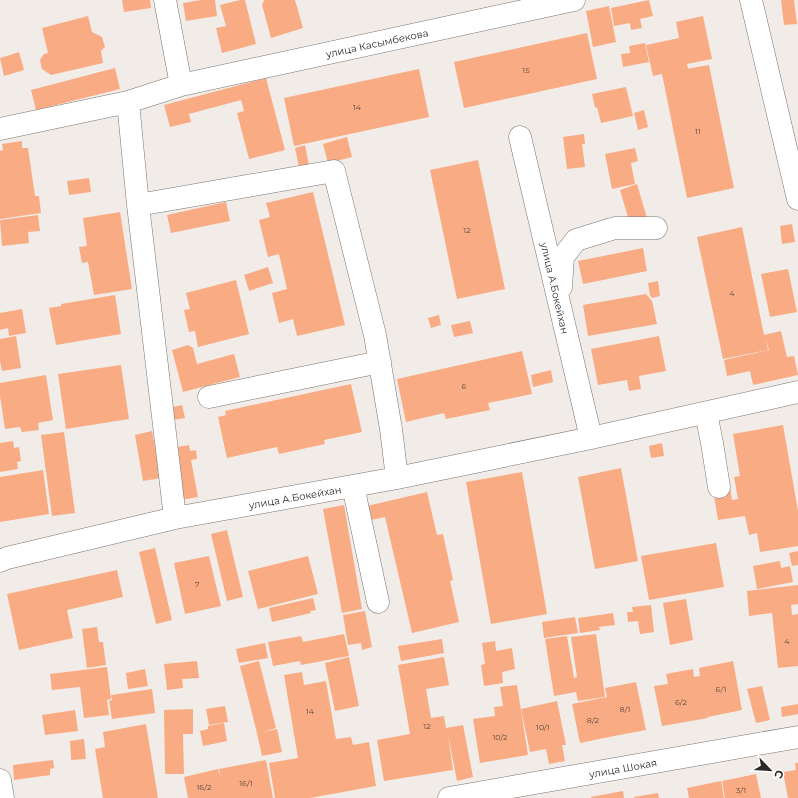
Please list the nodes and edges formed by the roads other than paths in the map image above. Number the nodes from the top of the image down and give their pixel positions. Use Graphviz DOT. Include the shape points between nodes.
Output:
graph roads {
  1 [pos="165,0"];
  2 [pos="574,0"];
  3 [pos="751,0"];
  4 [pos="181,85"];
  5 [pos="128,102"];
  6 [pos="0,129"];
  7 [pos="520,137"];
  8 [pos="798,199"];
  9 [pos="138,205"];
  10 [pos="656,228"];
  11 [pos="560,308"];
  12 [pos="380,362"];
  13 [pos="798,392"];
  14 [pos="209,397"];
  15 [pos="706,413"];
  16 [pos="591,438"];
  17 [pos="397,478"];
  18 [pos="354,486"];
  19 [pos="719,487"];
  20 [pos="175,518"];
  21 [pos="0,561"];
  22 [pos="378,602"];
  23 [pos="798,737"];
  24 [pos="0,780"];
  25 [pos="3,798"];
  26 [pos="449,798"];
  1 -- 4 [label="street"];
  2 -- 4 [label="street, улица Касымбекова"];
  3 -- 8 [label="street"];
  4 -- 5 [label="street, улица Касымбекова"];
  5 -- 6 [label="street, улица Касымбекова"];
  5 -- 9 [label="street"];
  7 -- 11 [label="street, улица А.Бокейхан"];
  9 -- 12 [label="street" via="334,171"];
  9 -- 20 [label="street"];
  10 -- 11 [label="street" via="615,228 576,240 564,257"];
  11 -- 16 [label="street, улица А.Бокейхан"];
  12 -- 14 [label="street"];
  12 -- 17 [label="street"];
  13 -- 15 [label="street, улица А.Бокейхан"];
  15 -- 16 [label="street, улица А.Бокейхан"];
  15 -- 19 [label="street"];
  16 -- 17 [label="street, улица А.Бокейхан"];
  17 -- 18 [label="street, улица А.Бокейхан"];
  18 -- 20 [label="street, улица А.Бокейхан"];
  18 -- 22 [label="street"];
  20 -- 21 [label="street, улица А.Бокейхан"];
  23 -- 26 [label="street, улица Шокая"];
  24 -- 25 [label="street"];
}
